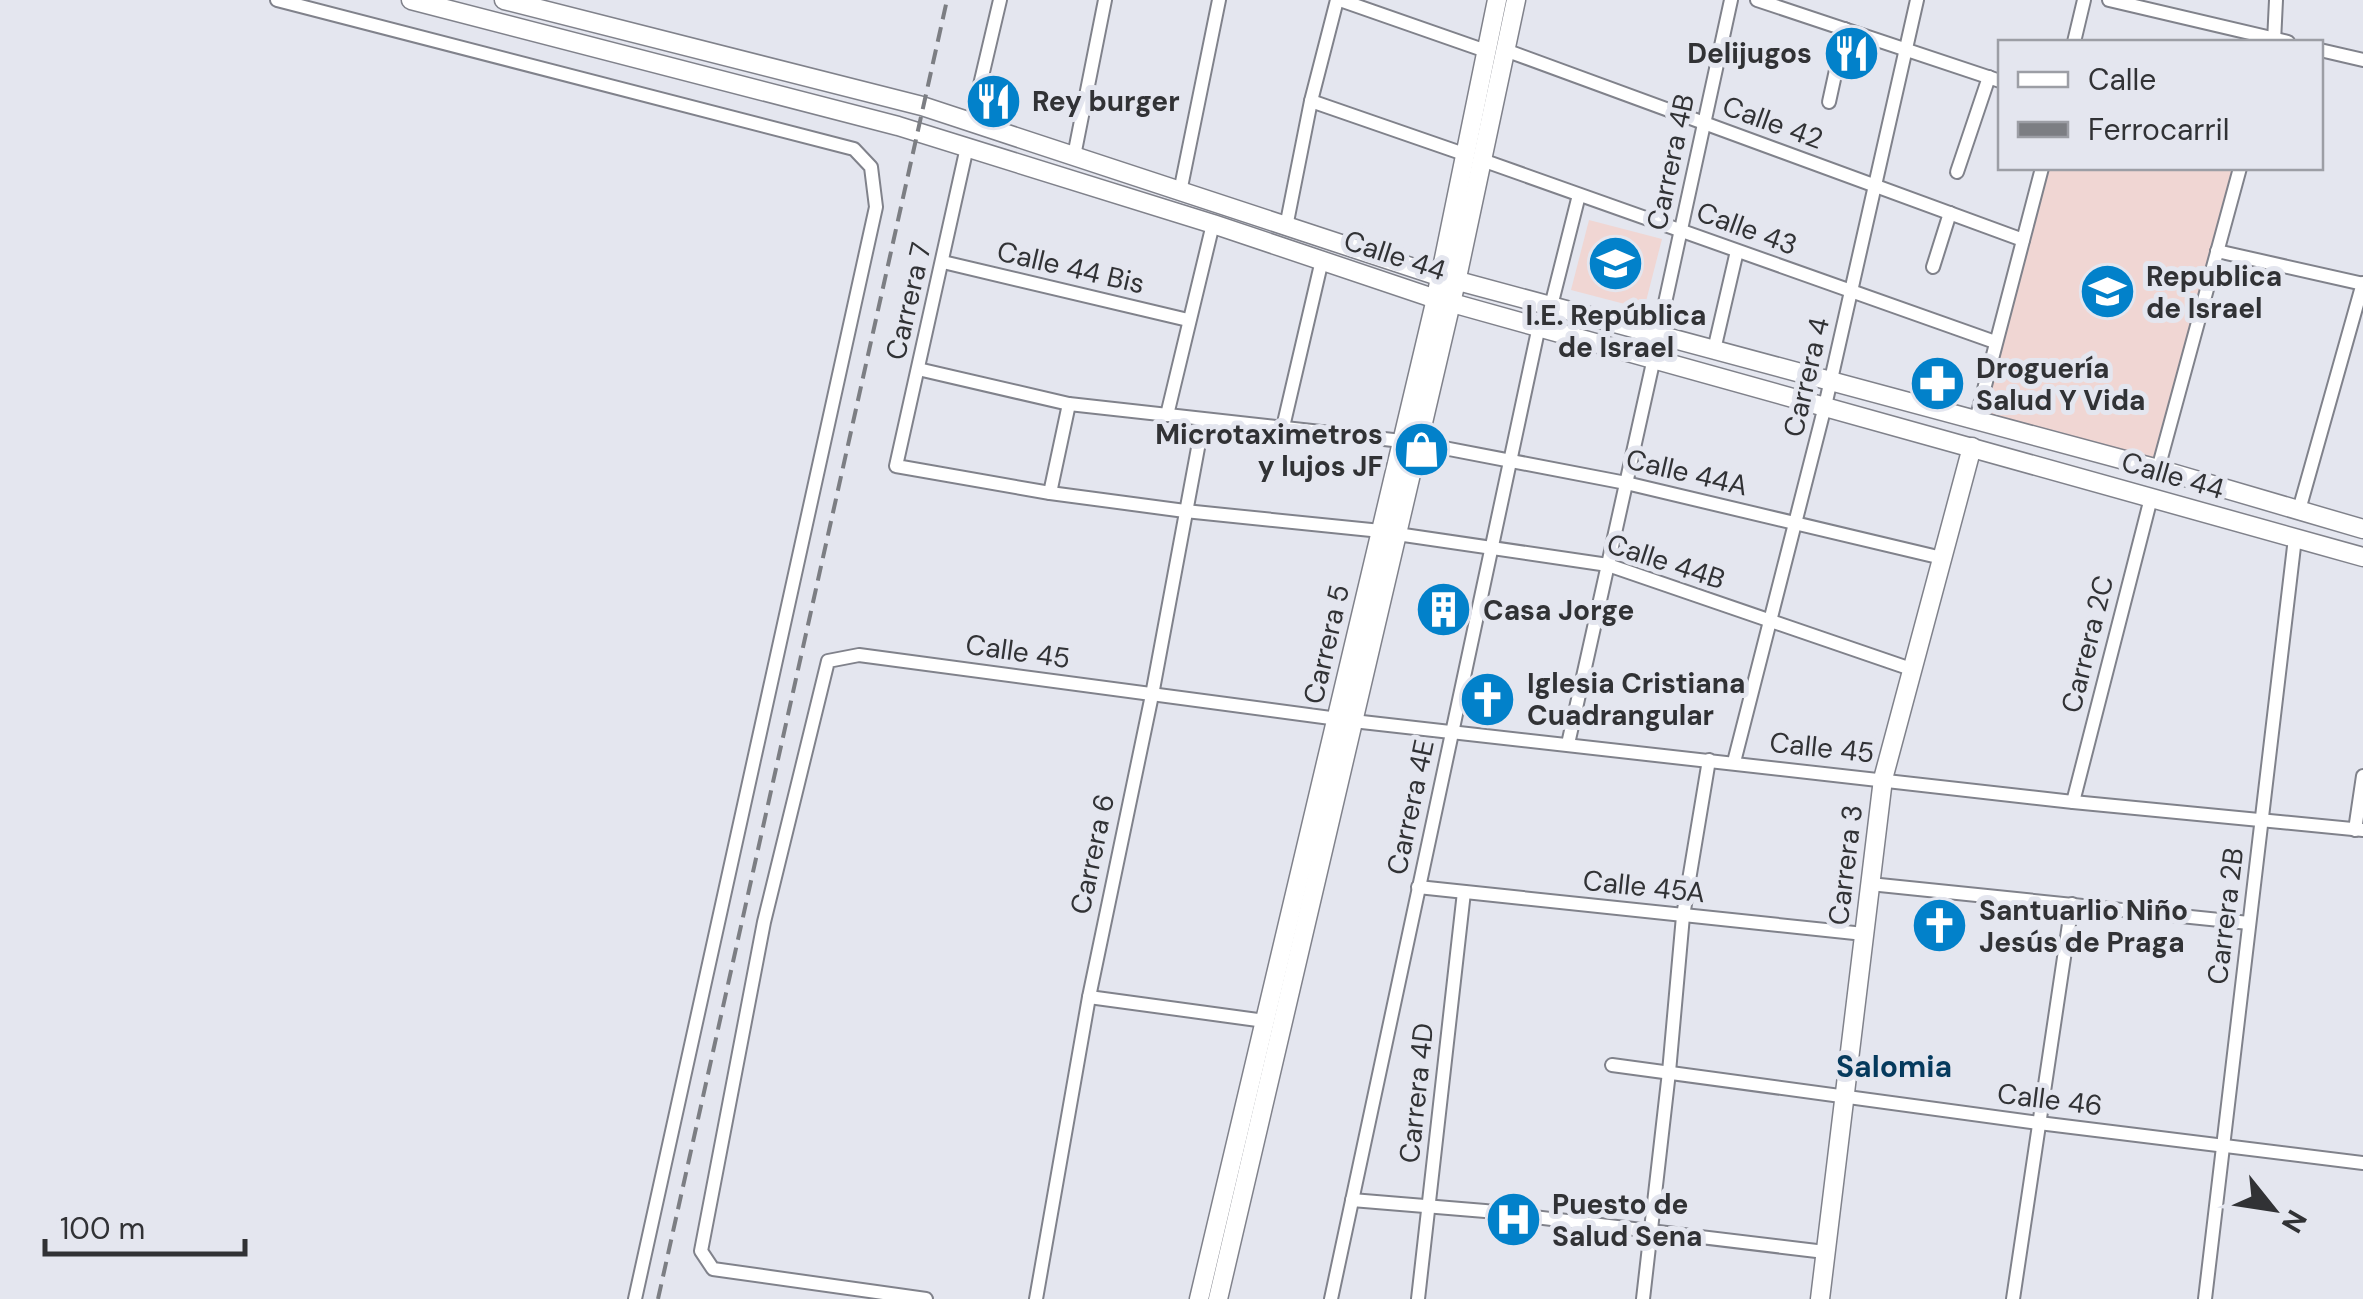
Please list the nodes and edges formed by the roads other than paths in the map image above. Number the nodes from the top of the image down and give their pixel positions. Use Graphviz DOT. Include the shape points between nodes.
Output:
graph roads {
  1 [pos="277,0"];
  2 [pos="412,0"];
  3 [pos="504,0"];
  4 [pos="1000,0"];
  5 [pos="1105,0"];
  6 [pos="1219,0"];
  7 [pos="1338,0"];
  8 [pos="1497,0"];
  9 [pos="1516,0"];
  10 [pos="1731,0"];
  11 [pos="1757,0"];
  12 [pos="1918,0"];
  13 [pos="2084,0"];
  14 [pos="2108,0"];
  15 [pos="2276,0"];
  16 [pos="1844,29"];
  17 [pos="2074,40"];
  18 [pos="2275,40"];
  19 [pos="2279,40"];
  20 [pos="1496,50"];
  21 [pos="1906,50"];
  22 [pos="2323,51"];
  23 [pos="2363,60"];
  24 [pos="1995,79"];
  25 [pos="1311,101"];
  26 [pos="1828,102"];
  27 [pos="1704,122"];
  28 [pos="970,123"];
  29 [pos="968,147"];
  30 [pos="1074,156"];
  31 [pos="1473,157"];
  32 [pos="2041,170"];
  33 [pos="2239,170"];
  34 [pos="1956,172"];
  35 [pos="1875,186"];
  36 [pos="1180,192"];
  37 [pos="1579,195"];
  38 [pos="1950,213"];
  39 [pos="1213,224"];
  40 [pos="1286,226"];
  41 [pos="1680,230"];
  42 [pos="2022,240"];
  43 [pos="1737,250"];
  44 [pos="2218,251"];
  45 [pos="1322,260"];
  46 [pos="943,262"];
  47 [pos="1933,267"];
  48 [pos="1447,278"];
  49 [pos="2363,283"];
  50 [pos="1851,292"];
  51 [pos="1443,300"];
  52 [pos="1551,306"];
  53 [pos="1188,320"];
  54 [pos="1539,326"];
  55 [pos="1658,335"];
  56 [pos="1995,342"];
  57 [pos="1714,350"];
  58 [pos="1654,358"];
  59 [pos="918,369"];
  60 [pos="1830,382"];
  61 [pos="1069,404"];
  62 [pos="1825,406"];
  63 [pos="1167,415"];
  64 [pos="1976,420"];
  65 [pos="1204,421"];
  66 [pos="1283,427"];
  67 [pos="1410,442"];
  68 [pos="1972,447"];
  69 [pos="1510,460"];
  70 [pos="896,466"];
  71 [pos="2158,469"];
  72 [pos="1626,483"];
  73 [pos="1050,493"];
  74 [pos="2239,494"];
  75 [pos="2151,498"];
  76 [pos="2300,510"];
  77 [pos="1185,511"];
  78 [pos="2232,520"];
  79 [pos="1796,523"];
  80 [pos="2363,529"];
  81 [pos="1389,532"];
  82 [pos="2295,538"];
  83 [pos="1491,548"];
  84 [pos="2363,557"];
  85 [pos="1942,558"];
  86 [pos="1608,565"];
  87 [pos="1770,621"];
  88 [pos="1912,669"];
  89 [pos="1152,695"];
  90 [pos="1345,720"];
  91 [pos="1452,732"];
  92 [pos="1568,744"];
  93 [pos="1709,760"];
  94 [pos="1734,762"];
  95 [pos="2363,776"];
  96 [pos="1883,779"];
  97 [pos="2073,802"];
  98 [pos="2262,820"];
  99 [pos="2359,830"];
  100 [pos="1870,884"];
  101 [pos="1418,887"];
  102 [pos="1464,892"];
  103 [pos="2072,904"];
  104 [pos="1682,916"];
  105 [pos="2249,923"];
  106 [pos="1864,934"];
  107 [pos="1088,998"];
  108 [pos="1265,1021"];
  109 [pos="1612,1065"];
  110 [pos="1668,1072"];
  111 [pos="1844,1095"];
  112 [pos="2040,1123"];
  113 [pos="2223,1145"];
  114 [pos="2363,1163"];
  115 [pos="1352,1200"];
  116 [pos="1429,1206"];
  117 [pos="1650,1230"];
  118 [pos="1826,1252"];
  119 [pos="635,1299"];
  120 [pos="926,1299"];
  121 [pos="1036,1299"];
  122 [pos="1199,1299"];
  123 [pos="1218,1299"];
  124 [pos="1331,1299"];
  125 [pos="1418,1299"];
  126 [pos="1643,1299"];
  127 [pos="1820,1299"];
  128 [pos="2014,1299"];
  129 [pos="2204,1299"];
  1 -- 119 [label="street" via="854,148 871,167 876,207"];
  2 -- 29 [label="main road, Calle 44"];
  3 -- 28 [label="main road, Calle 44"];
  4 -- 28 [label="street"];
  5 -- 30 [label="street"];
  6 -- 36 [label="street"];
  7 -- 20 [label="street, Calle 42"];
  7 -- 25 [label="street"];
  8 -- 20 [label="main road, Carrera 5"];
  9 -- 20 [label="main road, Carrera 5"];
  10 -- 27 [label="street, Carrera 4B"];
  11 -- 16 [label="street"];
  12 -- 21 [label="street, Carrera 4"];
  13 -- 17 [label="street"];
  14 -- 18 [label="street"];
  15 -- 19 [label="street"];
  16 -- 21 [label="street"];
  16 -- 26 [label="street"];
  20 -- 27 [label="street, Calle 42"];
  20 -- 31 [label="main road, Carrera 5"];
  21 -- 24 [label="street"];
  21 -- 35 [label="street, Carrera 4"];
  22 -- 23 [label="street"];
  24 -- 34 [label="street"];
  25 -- 31 [label="street, Calle 43"];
  25 -- 40 [label="street"];
  27 -- 35 [label="street, Calle 42"];
  27 -- 41 [label="street, Carrera 4B"];
  28 -- 30 [label="main road, Calle 44"];
  29 -- 39 [label="main road, Calle 44"];
  29 -- 46 [label="street, Carrera 7"];
  30 -- 36 [label="main road, Calle 44"];
  31 -- 37 [label="street, Calle 43"];
  31 -- 48 [label="main road, Carrera 5"];
  32 -- 42 [label="street"];
  33 -- 44 [label="street"];
  35 -- 38 [label="street, Calle 42"];
  35 -- 50 [label="street, Carrera 4"];
  36 -- 40 [label="main road, Calle 44"];
  37 -- 41 [label="street, Calle 43"];
  37 -- 52 [label="street"];
  38 -- 42 [label="street, Calle 42"];
  38 -- 47 [label="street"];
  39 -- 45 [label="main road, Calle 44"];
  39 -- 53 [label="street"];
  40 -- 48 [label="main road, Calle 44"];
  41 -- 43 [label="street, Calle 43"];
  41 -- 55 [label="street, Carrera 4B"];
  42 -- 56 [label="street"];
  43 -- 50 [label="street, Calle 43"];
  43 -- 57 [label="street"];
  44 -- 49 [label="street"];
  44 -- 71 [label="street"];
  45 -- 51 [label="main road, Calle 44"];
  45 -- 66 [label="street"];
  46 -- 53 [label="street, Calle 44 Bis"];
  46 -- 59 [label="street, Carrera 7"];
  48 -- 51 [label="main road, Carrera 5"];
  48 -- 52 [label="main road, Calle 44"];
  49 -- 76 [label="street"];
  50 -- 56 [label="street, Calle 43"];
  50 -- 60 [label="street, Carrera 4"];
  51 -- 54 [label="main road, Calle 44"];
  51 -- 67 [label="main road, Carrera 5"];
  52 -- 55 [label="main road, Calle 44"];
  53 -- 63 [label="street"];
  54 -- 58 [label="main road, Calle 44"];
  54 -- 69 [label="street, Carrera 4E"];
  55 -- 57 [label="main road, Calle 44"];
  56 -- 64 [label="street"];
  57 -- 60 [label="main road, Calle 44"];
  58 -- 62 [label="main road, Calle 44"];
  58 -- 72 [label="street"];
  59 -- 61 [label="street, Calle 44A"];
  59 -- 70 [label="street, Carrera 7"];
  60 -- 62 [label="street, Carrera 4"];
  60 -- 64 [label="main road, Calle 44"];
  61 -- 63 [label="street, Calle 44A"];
  61 -- 73 [label="street"];
  62 -- 68 [label="main road, Calle 44"];
  62 -- 79 [label="street, Carrera 4"];
  63 -- 65 [label="street, Calle 44A"];
  64 -- 71 [label="main road, Calle 44"];
  65 -- 66 [label="street, Calle 44A"];
  65 -- 77 [label="street, Carrera 6"];
  66 -- 67 [label="street, Calle 44A"];
  67 -- 69 [label="street, Calle 44A"];
  67 -- 81 [label="main road, Carrera 5"];
  68 -- 75 [label="main road, Calle 44"];
  68 -- 85 [label="main road, Carrera 3"];
  69 -- 72 [label="street, Calle 44A"];
  69 -- 83 [label="street, Carrera 4E"];
  70 -- 73 [label="street, Calle 44B"];
  71 -- 74 [label="main road, Calle 44"];
  72 -- 79 [label="street, Calle 44A"];
  72 -- 86 [label="street"];
  73 -- 77 [label="street, Calle 44B"];
  74 -- 76 [label="main road, Calle 44"];
  74 -- 78 [label="main road"];
  75 -- 78 [label="main road, Calle 44"];
  75 -- 97 [label="street, Carrera 2C"];
  76 -- 80 [label="main road, Calle 44"];
  77 -- 81 [label="street, Calle 44B"];
  77 -- 89 [label="street, Carrera 6"];
  78 -- 82 [label="main road, Calle 44"];
  79 -- 85 [label="street, Calle 44A"];
  79 -- 87 [label="street, Carrera 4"];
  81 -- 83 [label="street, Calle 44B"];
  81 -- 90 [label="main road, Carrera 5"];
  82 -- 84 [label="main road, Calle 44"];
  82 -- 98 [label="street, Carrera 2B"];
  83 -- 86 [label="street, Calle 44B"];
  83 -- 91 [label="street, Carrera 4E"];
  85 -- 88 [label="main road, Carrera 3"];
  86 -- 87 [label="street, Calle 44B"];
  86 -- 92 [label="street"];
  87 -- 88 [label="street, Calle 44B"];
  87 -- 94 [label="street, Carrera 4"];
  88 -- 96 [label="main road, Carrera 3"];
  89 -- 90 [label="street, Calle 45"];
  89 -- 107 [label="street, Carrera 6"];
  89 -- 120 [label="street, Calle 45" via="859,655 828,661 764,922 701,1251 713,1269"];
  90 -- 91 [label="street, Calle 45"];
  90 -- 108 [label="main road, Carrera 5"];
  90 -- 123 [label="main road, Carrera 5"];
  91 -- 92 [label="street, Calle 45"];
  91 -- 101 [label="street, Carrera 4E"];
  92 -- 93 [label="street, Calle 45"];
  93 -- 94 [label="street, Calle 45"];
  93 -- 104 [label="street"];
  94 -- 96 [label="street, Calle 45"];
  95 -- 99 [label="street"];
  96 -- 97 [label="street, Calle 45"];
  96 -- 100 [label="main road, Carrera 3"];
  97 -- 98 [label="street, Calle 45"];
  98 -- 99 [label="street, Calle 45"];
  98 -- 105 [label="street, Carrera 2B"];
  100 -- 103 [label="street"];
  100 -- 106 [label="main road, Carrera 3"];
  101 -- 102 [label="street, Calle 45A"];
  101 -- 115 [label="street, Carrera 4E"];
  102 -- 104 [label="street, Calle 45A"];
  102 -- 116 [label="street, Carrera 4D"];
  103 -- 105 [label="street"];
  103 -- 112 [label="street"];
  104 -- 106 [label="street, Calle 45A"];
  104 -- 110 [label="street"];
  105 -- 113 [label="street, Carrera 2B"];
  106 -- 111 [label="main road, Carrera 3"];
  107 -- 108 [label="street"];
  107 -- 121 [label="street, Carrera 6"];
  108 -- 122 [label="main road, Carrera 5"];
  109 -- 110 [label="street, Calle 46"];
  110 -- 111 [label="street, Calle 46"];
  110 -- 117 [label="street"];
  111 -- 112 [label="street, Calle 46"];
  111 -- 118 [label="main road, Carrera 3"];
  112 -- 113 [label="street, Calle 46"];
  112 -- 128 [label="street"];
  113 -- 114 [label="street, Calle 46"];
  113 -- 129 [label="street, Carrera 2B"];
  115 -- 116 [label="street"];
  115 -- 124 [label="street, Carrera 4E"];
  116 -- 117 [label="street"];
  116 -- 125 [label="street, Carrera 4D"];
  117 -- 118 [label="street"];
  117 -- 126 [label="street"];
  118 -- 127 [label="main road, Carrera 3"];
}
